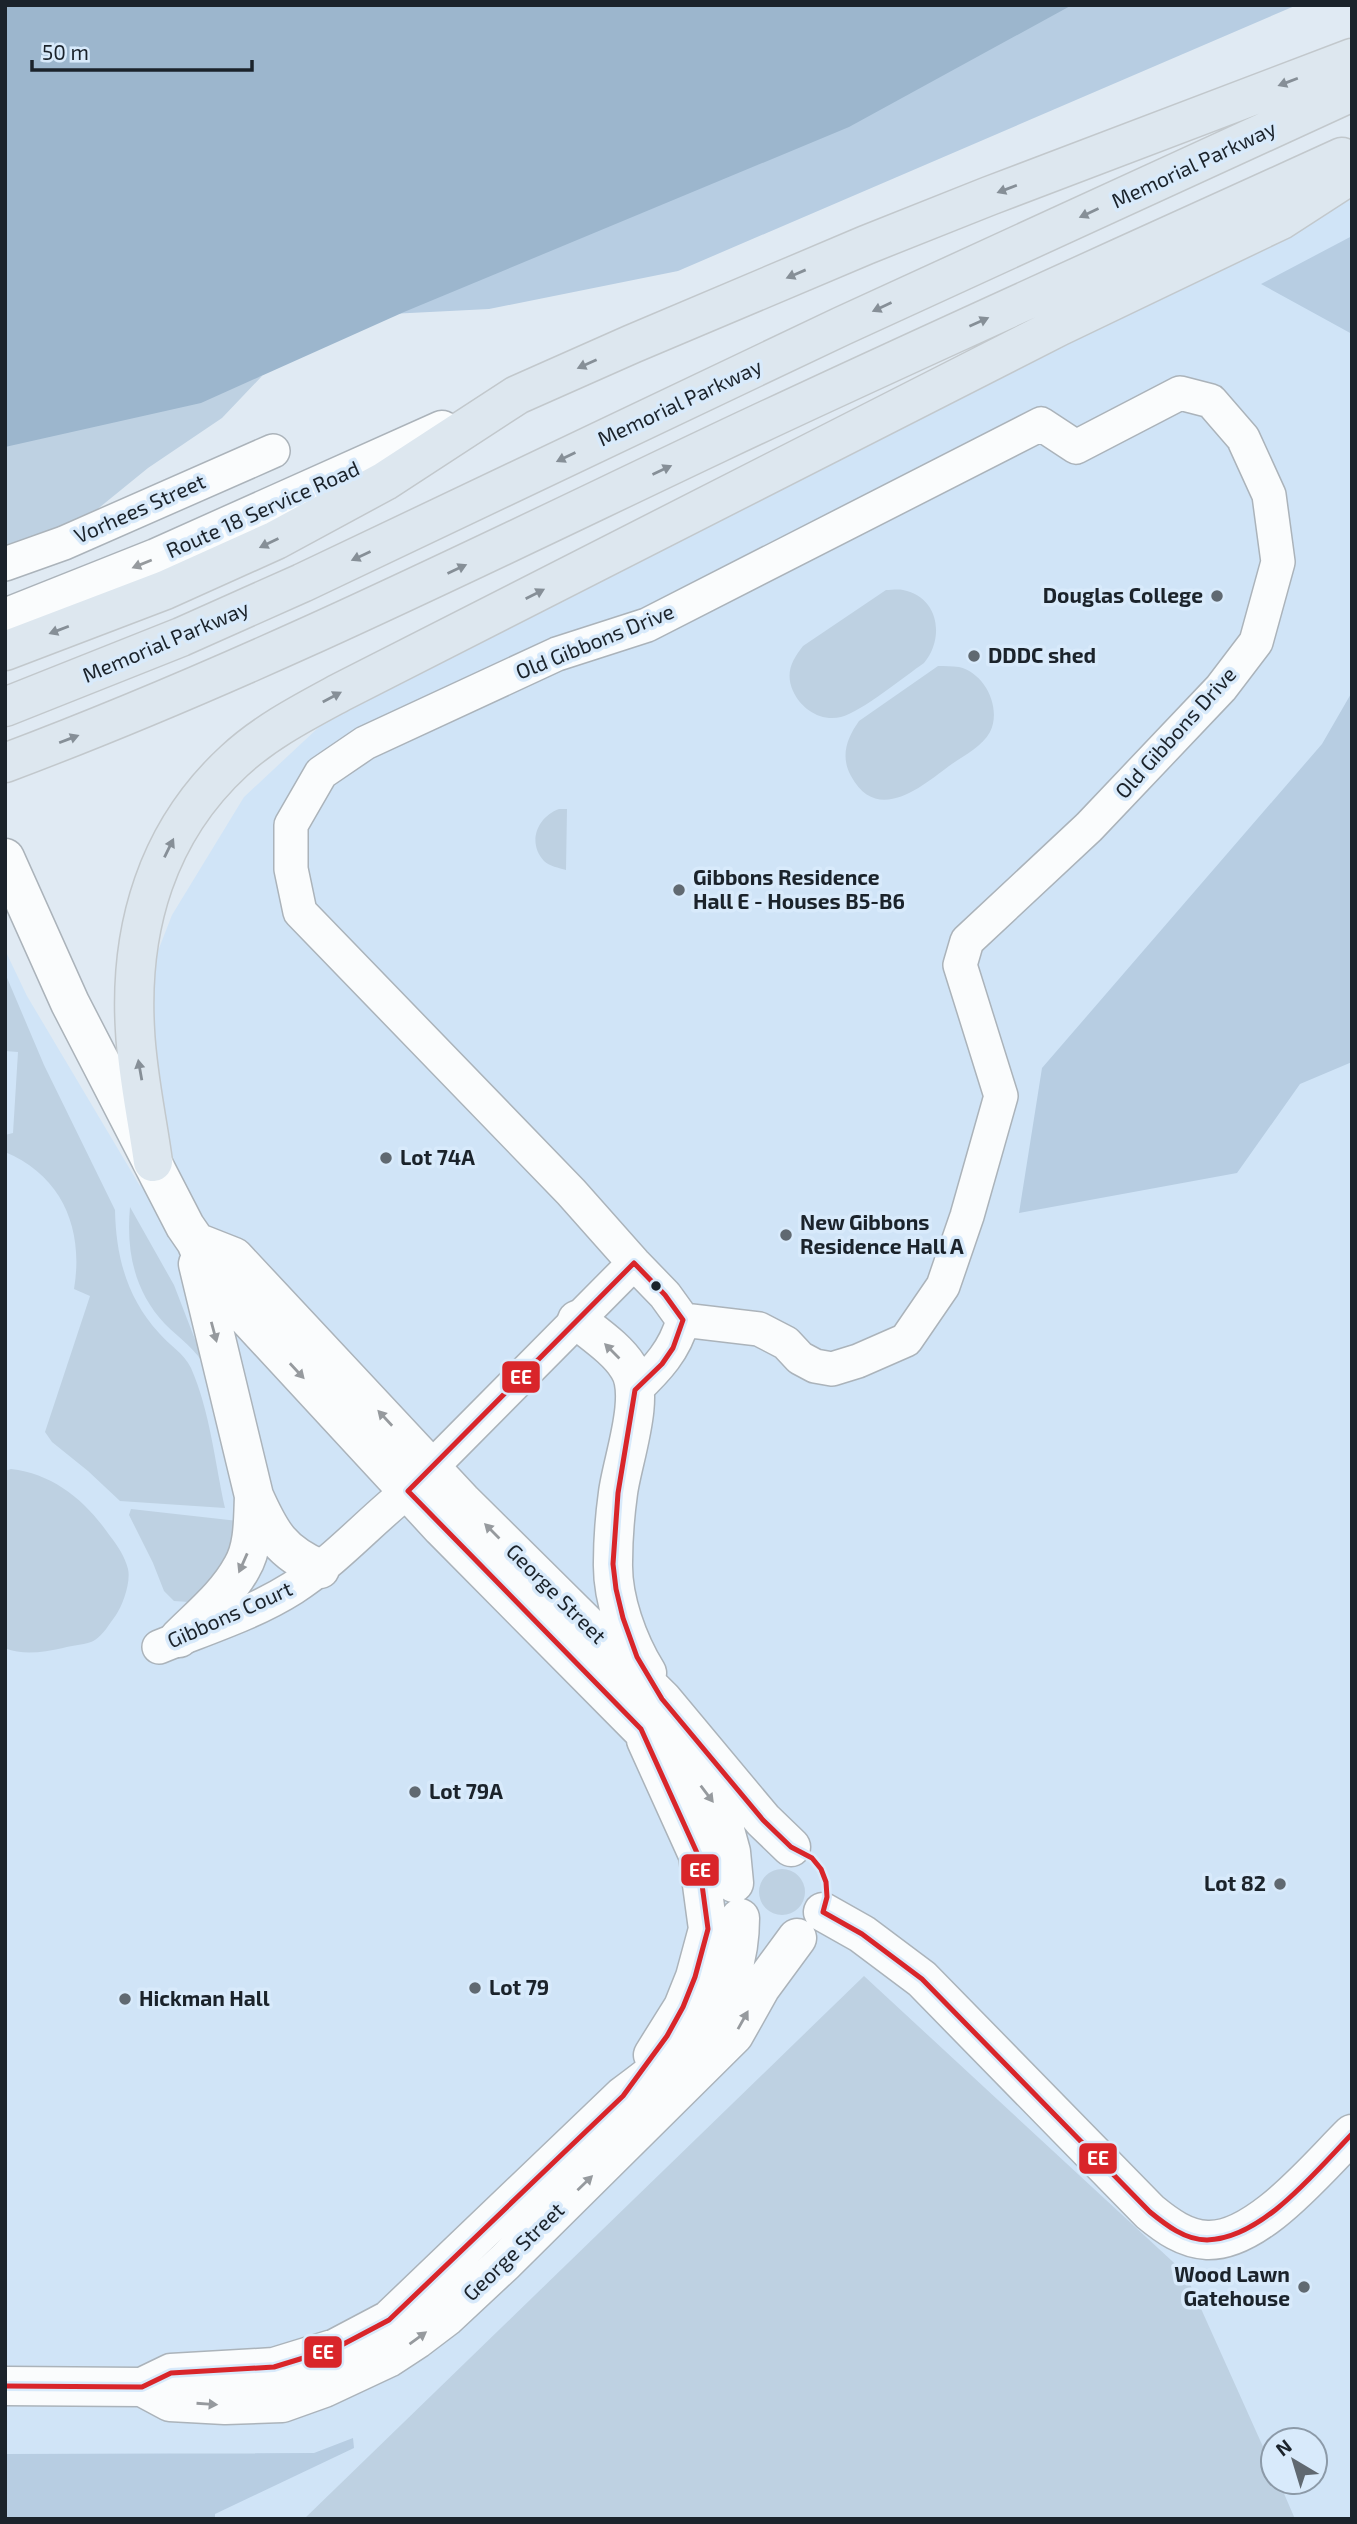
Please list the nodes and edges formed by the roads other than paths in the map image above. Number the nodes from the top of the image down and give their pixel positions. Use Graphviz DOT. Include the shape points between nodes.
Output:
graph roads {
  1 [pos="1352,58"];
  2 [pos="1352,93"];
  3 [pos="1352,153"];
  4 [pos="1352,174"];
  5 [pos="517,395"];
  6 [pos="273,451"];
  7 [pos="5,564"];
  8 [pos="5,618"];
  9 [pos="5,651"];
  10 [pos="5,707"];
  11 [pos="5,763"];
  12 [pos="5,858"];
  13 [pos="153,1162"];
  14 [pos="196,1241"];
  15 [pos="634,1263"];
  16 [pos="577,1320"];
  17 [pos="683,1320"];
  18 [pos="635,1390"];
  19 [pos="420,1480"];
  20 [pos="254,1496"];
  21 [pos="320,1569"];
  22 [pos="169,1642"];
  23 [pos="652,1714"];
  24 [pos="790,1847"];
  25 [pos="737,1900"];
  26 [pos="810,1925"];
  27 [pos="623,2096"];
  28 [pos="1352,2134"];
  29 [pos="5,2386"];
  30 [pos="142,2387"];
  1 -- 5 [label="highway, one-way" via="866,245"];
  2 -- 10 [label="highway, Memorial Parkway, one-way" via="842,326 302,583"];
  11 -- 3 [label="highway, one-way" via="285,649 869,372"];
  13 -- 4 [label="highway, one-way" via="135,1033 139,935 155,877 181,823 235,760 317,705 1060,326 1281,220"];
  5 -- 8 [label="main road, Route 18 Service Road, one-way" via="268,510"];
  5 -- 9 [label="highway, one-way" via="386,481 276,540 165,590"];
  6 -- 7 [label="street, Vorhees Street" via="64,543"];
  12 -- 13 [label="main road, George Street" via="70,1003"];
  13 -- 14 [label="main road, George Street"];
  14 -- 19 [label="main road, George Street" via="211,1278"];
  14 -- 20 [label="main road, one-way" via="200,1278"];
  15 -- 16 [label="street, Gibbons Court"];
  15 -- 17 [label="street, Old Gibbons Drive"];
  15 -- 17 [label="street, Old Gibbons Drive" via="300,912 291,869 291,825 321,773 365,743 556,654 647,625 1041,424 1076,447 1180,393 1211,401 1243,438 1269,495 1278,562 1256,642 1221,688 1089,827 967,941 960,965 1001,1096 943,1286 906,1340 832,1369 800,1358 786,1343 759,1329"];
  18 -- 16 [label="main road, one-way" via="629,1368"];
  16 -- 19 [label="street, Gibbons Court"];
  17 -- 18 [label="street" via="662,1364"];
  18 -- 23 [label="main road" via="618,1493 613,1564 623,1618"];
  19 -- 21 [label="street, Gibbons Court"];
  19 -- 23 [label="main road, George Street"];
  20 -- 21 [label="main road" via="280,1545"];
  20 -- 22 [label="main road, one-way" via="251,1539 243,1566 220,1598"];
  21 -- 22 [label="street, Gibbons Court" via="261,1605"];
  23 -- 24 [label="main road, George Street"];
  23 -- 25 [label="main road, George Street, one-way" via="713,1801 727,1836"];
  23 -- 27 [label="main road" via="698,1855 708,1928 682,2007 667,2036"];
  24 -- 25 [label="main road" via="775,1846 744,1863"];
  24 -- 26 [label="main road" via="812,1858 826,1882 827,1897"];
  25 -- 26 [label="main road" via="746,1926 762,1937 772,1939"];
  25 -- 27 [label="main road, George Street" via="740,1943 716,2009 656,2071"];
  26 -- 28 [label="main road" via="862,1934 922,1979 1150,2212 1180,2233 1223,2239 1260,2222"];
  30 -- 26 [label="main road, George Street, one-way" via="170,2402 282,2403 378,2363 417,2339 505,2262 734,2035 761,1987"];
  27 -- 30 [label="main road, George Street" via="389,2320 336,2348 274,2367 171,2373"];
  29 -- 30 [label="main road, George Street"];
}
